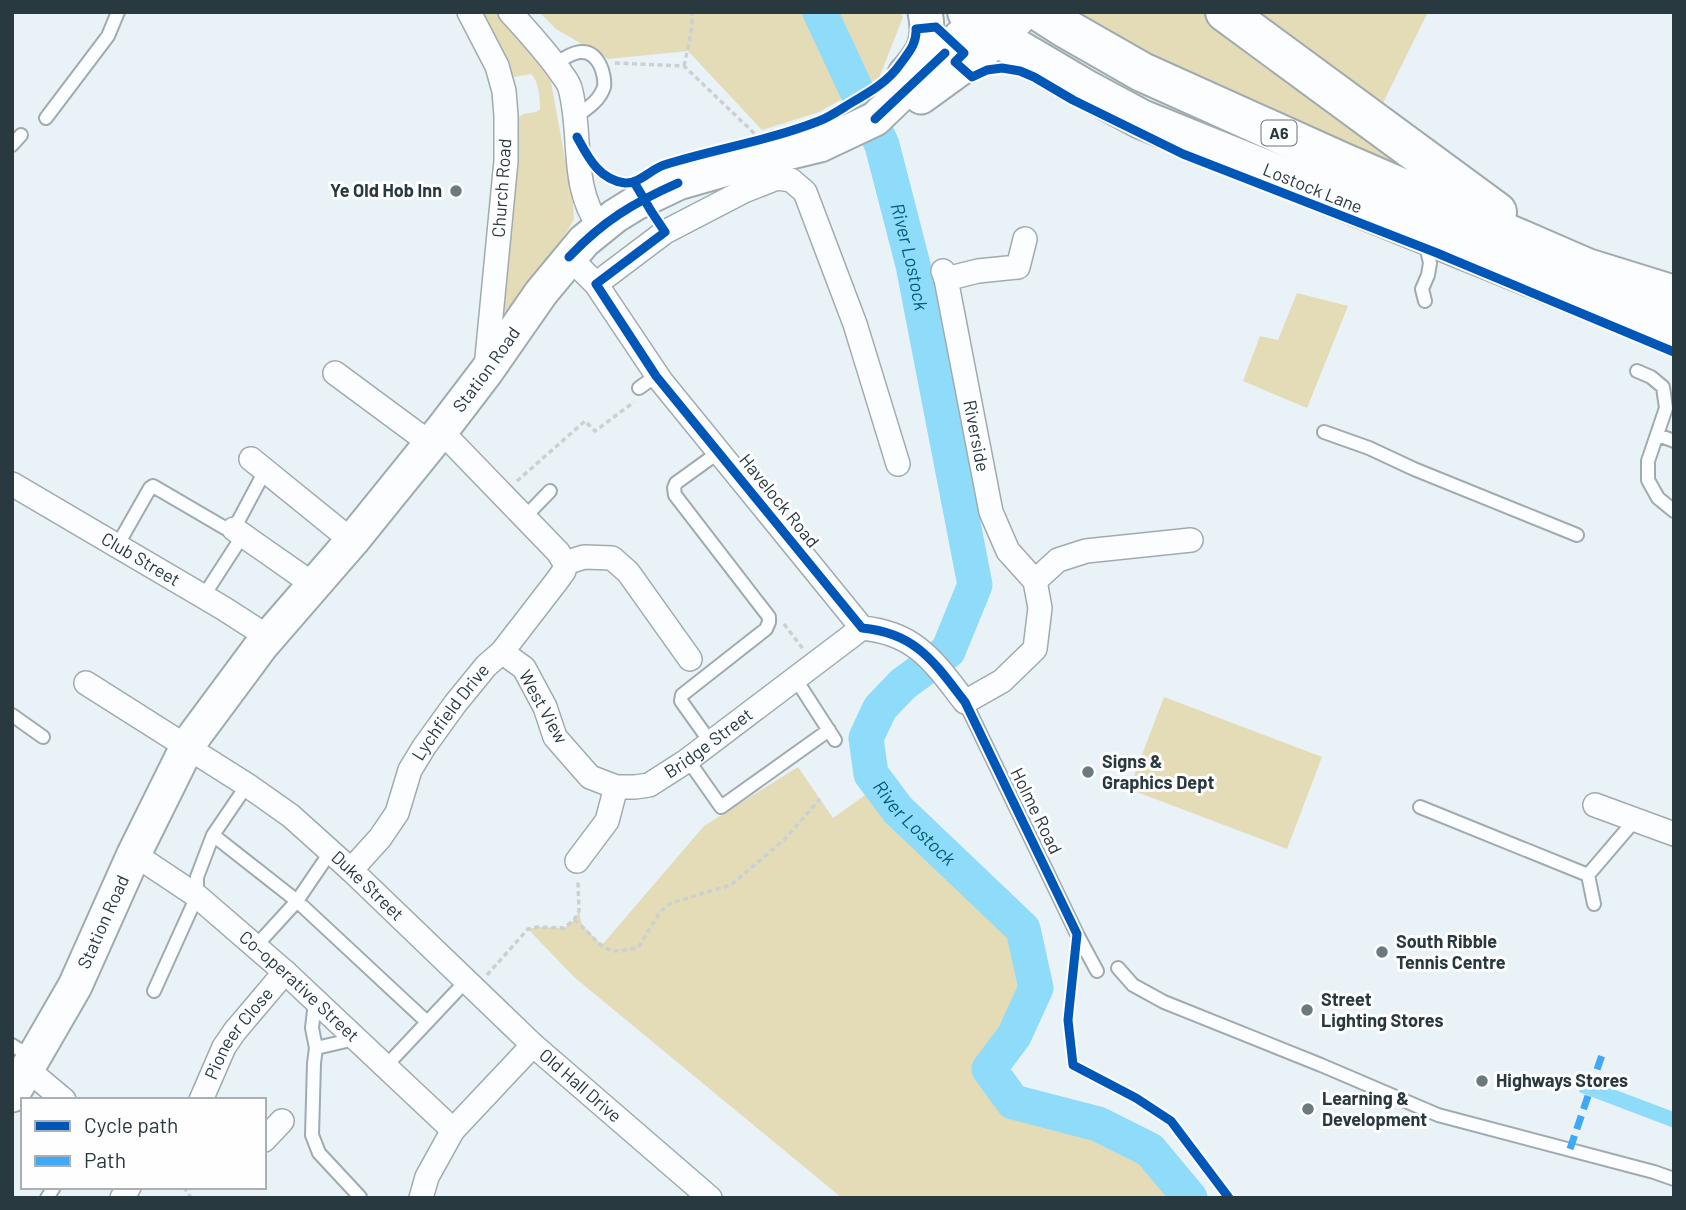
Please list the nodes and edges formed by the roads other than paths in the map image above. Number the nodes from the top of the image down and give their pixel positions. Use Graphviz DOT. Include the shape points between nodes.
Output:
graph roads {
  1 [pos="118,12"];
  2 [pos="469,12"];
  3 [pos="510,12"];
  4 [pos="925,12"];
  5 [pos="1225,12"];
  6 [pos="1001,16"];
  7 [pos="555,64"];
  8 [pos="46,118"];
  9 [pos="574,118"];
  10 [pos="869,123"];
  11 [pos="600,228"];
  12 [pos="1421,232"];
  13 [pos="1025,239"];
  14 [pos="1550,252"];
  15 [pos="569,257"];
  16 [pos="1603,273"];
  17 [pos="596,284"];
  18 [pos="1674,295"];
  19 [pos="1425,301"];
  20 [pos="1674,307"];
  21 [pos="1674,335"];
  22 [pos="1637,370"];
  23 [pos="486,372"];
  24 [pos="335,373"];
  25 [pos="1324,432"];
  26 [pos="1658,435"];
  27 [pos="436,438"];
  28 [pos="1674,441"];
  29 [pos="719,452"];
  30 [pos="898,464"];
  31 [pos="258,465"];
  32 [pos="12,484"];
  33 [pos="550,491"];
  34 [pos="1674,511"];
  35 [pos="524,518"];
  36 [pos="238,532"];
  37 [pos="1577,535"];
  38 [pos="1191,540"];
  39 [pos="352,541"];
  40 [pos="117,546"];
  41 [pos="565,563"];
  42 [pos="1035,581"];
  43 [pos="314,585"];
  44 [pos="203,597"];
  45 [pos="862,628"];
  46 [pos="268,638"];
  47 [pos="502,652"];
  48 [pos="690,659"];
  49 [pos="795,678"];
  50 [pos="86,683"];
  51 [pos="965,702"];
  52 [pos="12,715"];
  53 [pos="43,737"];
  54 [pos="711,743"];
  55 [pos="187,747"];
  56 [pos="688,760"];
  57 [pos="247,785"];
  58 [pos="616,787"];
  59 [pos="1595,805"];
  60 [pos="1420,807"];
  61 [pos="1635,820"];
  62 [pos="1674,834"];
  63 [pos="213,835"];
  64 [pos="331,851"];
  65 [pos="134,854"];
  66 [pos="578,861"];
  67 [pos="351,870"];
  68 [pos="1588,875"];
  69 [pos="197,896"];
  70 [pos="297,901"];
  71 [pos="1594,904"];
  72 [pos="255,947"];
  73 [pos="1118,968"];
  74 [pos="1097,971"];
  75 [pos="285,972"];
  76 [pos="470,985"];
  77 [pos="154,991"];
  78 [pos="315,1002"];
  79 [pos="427,1022"];
  80 [pos="355,1040"];
  81 [pos="533,1045"];
  82 [pos="316,1048"];
  83 [pos="21,1067"];
  84 [pos="385,1067"];
  85 [pos="61,1098"];
  86 [pos="203,1098"];
  87 [pos="282,1121"];
  88 [pos="453,1130"];
  89 [pos="266,1138"];
  90 [pos="1674,1179"];
  91 [pos="360,1197"];
  92 [pos="421,1198"];
  93 [pos="710,1198"];
  1 -- 8 [label="lane" via="108,36"];
  2 -- 23 [label="street, Church Road" via="497,66 506,116 506,161"];
  3 -- 7 [label="street"];
  4 -- 10 [label="main road" via="927,43 881,100"];
  5 -- 14 [label="highway"];
  6 -- 10 [label="main road, Station Road" via="983,52 892,117"];
  6 -- 12 [label="highway, Lostock Lane / A6" via="1087,90 1141,119"];
  6 -- 14 [label="highway, Lostock Lane / A6" via="1065,28 1142,72"];
  7 -- 9 [label="street" via="569,85"];
  7 -- 9 [label="lane" via="582,52 594,55 602,68 604,85 594,104"];
  9 -- 11 [label="street" via="579,178 590,214"];
  10 -- 11 [label="main road, Station Road" via="820,145 678,183 636,203"];
  11 -- 15 [label="main road, Station Road"];
  12 -- 19 [label="lane" via="1430,263 1422,289"];
  12 -- 21 [label="highway, Lostock Lane / A6"];
  13 -- 42 [label="street, Riverside" via="1018,268 945,275 991,512 1008,551"];
  14 -- 16 [label="highway, Lostock Lane / A6"];
  15 -- 17 [label="street, Havelock Road"];
  15 -- 23 [label="main road, Station Road"];
  16 -- 18 [label="highway, Lostock Lane / A6"];
  16 -- 20 [label="highway"];
  17 -- 29 [label="street, Havelock Road" via="652,382"];
  17 -- 30 [label="street" via="665,232 744,191 777,178 791,180 805,192 810,204 855,324"];
  22 -- 26 [label="lane" via="1663,387 1666,408"];
  23 -- 27 [label="main road, Station Road"];
  24 -- 27 [label="street"];
  25 -- 37 [label="lane"];
  26 -- 28 [label="lane"];
  26 -- 34 [label="lane" via="1648,461 1648,480 1658,498"];
  27 -- 35 [label="street"];
  27 -- 39 [label="main road, Station Road"];
  29 -- 45 [label="street, Havelock Road"];
  29 -- 54 [label="lane" via="676,483 675,495 769,622 682,695 681,701"];
  31 -- 36 [label="lane"];
  31 -- 39 [label="street"];
  32 -- 40 [label="street, Club Street"];
  33 -- 35 [label="lane"];
  35 -- 41 [label="street"];
  36 -- 40 [label="lane" via="153,486"];
  36 -- 43 [label="street"];
  36 -- 44 [label="lane"];
  38 -- 42 [label="street" via="1086,551 1058,560"];
  39 -- 43 [label="main road, Station Road"];
  40 -- 44 [label="street, Club Street"];
  41 -- 47 [label="street, Lychfield Drive" via="564,571"];
  41 -- 48 [label="street" via="583,557 612,558 628,572"];
  42 -- 51 [label="street" via="1040,608 1035,649 1002,681"];
  43 -- 46 [label="main road, Station Road"];
  44 -- 46 [label="street, Club Street"];
  45 -- 49 [label="street, Bridge Street"];
  45 -- 51 [label="street" via="882,630 916,645"];
  46 -- 55 [label="main road, Station Road"];
  47 -- 58 [label="street, West View" via="524,668 555,737 576,762 590,777"];
  47 -- 67 [label="street, Lychfield Drive" via="424,747 410,770 397,813"];
  49 -- 54 [label="street, Bridge Street"];
  49 -- 56 [label="lane" via="832,735 720,807"];
  50 -- 55 [label="street"];
  51 -- 74 [label="lane, Holme Road"];
  52 -- 53 [label="lane"];
  54 -- 56 [label="street, Bridge Street"];
  55 -- 57 [label="street, Duke Street"];
  55 -- 65 [label="main road, Station Road"];
  56 -- 58 [label="street, Bridge Street" via="649,785"];
  57 -- 63 [label="lane"];
  57 -- 64 [label="street, Duke Street"];
  58 -- 66 [label="street" via="607,821"];
  59 -- 61 [label="street"];
  60 -- 68 [label="lane"];
  61 -- 62 [label="street"];
  61 -- 68 [label="lane"];
  63 -- 69 [label="lane" via="197,877"];
  63 -- 70 [label="lane"];
  64 -- 67 [label="street, Duke Street"];
  64 -- 70 [label="lane"];
  65 -- 69 [label="street, Co-operative Street"];
  65 -- 83 [label="main road, Station Road" via="75,986"];
  67 -- 76 [label="street, Duke Street"];
  68 -- 71 [label="lane"];
  69 -- 72 [label="street, Co-operative Street"];
  69 -- 77 [label="lane"];
  70 -- 72 [label="lane"];
  70 -- 79 [label="lane"];
  72 -- 75 [label="street, Co-operative Street"];
  73 -- 90 [label="lane" via="1133,985 1164,1002 1438,1115"];
  75 -- 78 [label="street, Co-operative Street"];
  75 -- 86 [label="street, Pioneer Close" via="224,1047"];
  76 -- 79 [label="lane"];
  76 -- 81 [label="street, Duke Street"];
  78 -- 80 [label="street, Co-operative Street"];
  78 -- 82 [label="lane" via="312,1028"];
  79 -- 84 [label="lane"];
  80 -- 82 [label="lane"];
  80 -- 84 [label="street, Co-operative Street"];
  81 -- 88 [label="street, Old Hall Drive"];
  81 -- 93 [label="street, Old Hall Drive"];
  82 -- 91 [label="lane" via="312,1135 319,1153"];
  83 -- 85 [label="street"];
  84 -- 88 [label="street, Co-operative Street"];
  87 -- 89 [label="street"];
  88 -- 92 [label="street, Old Hall Drive" via="427,1177"];
}
